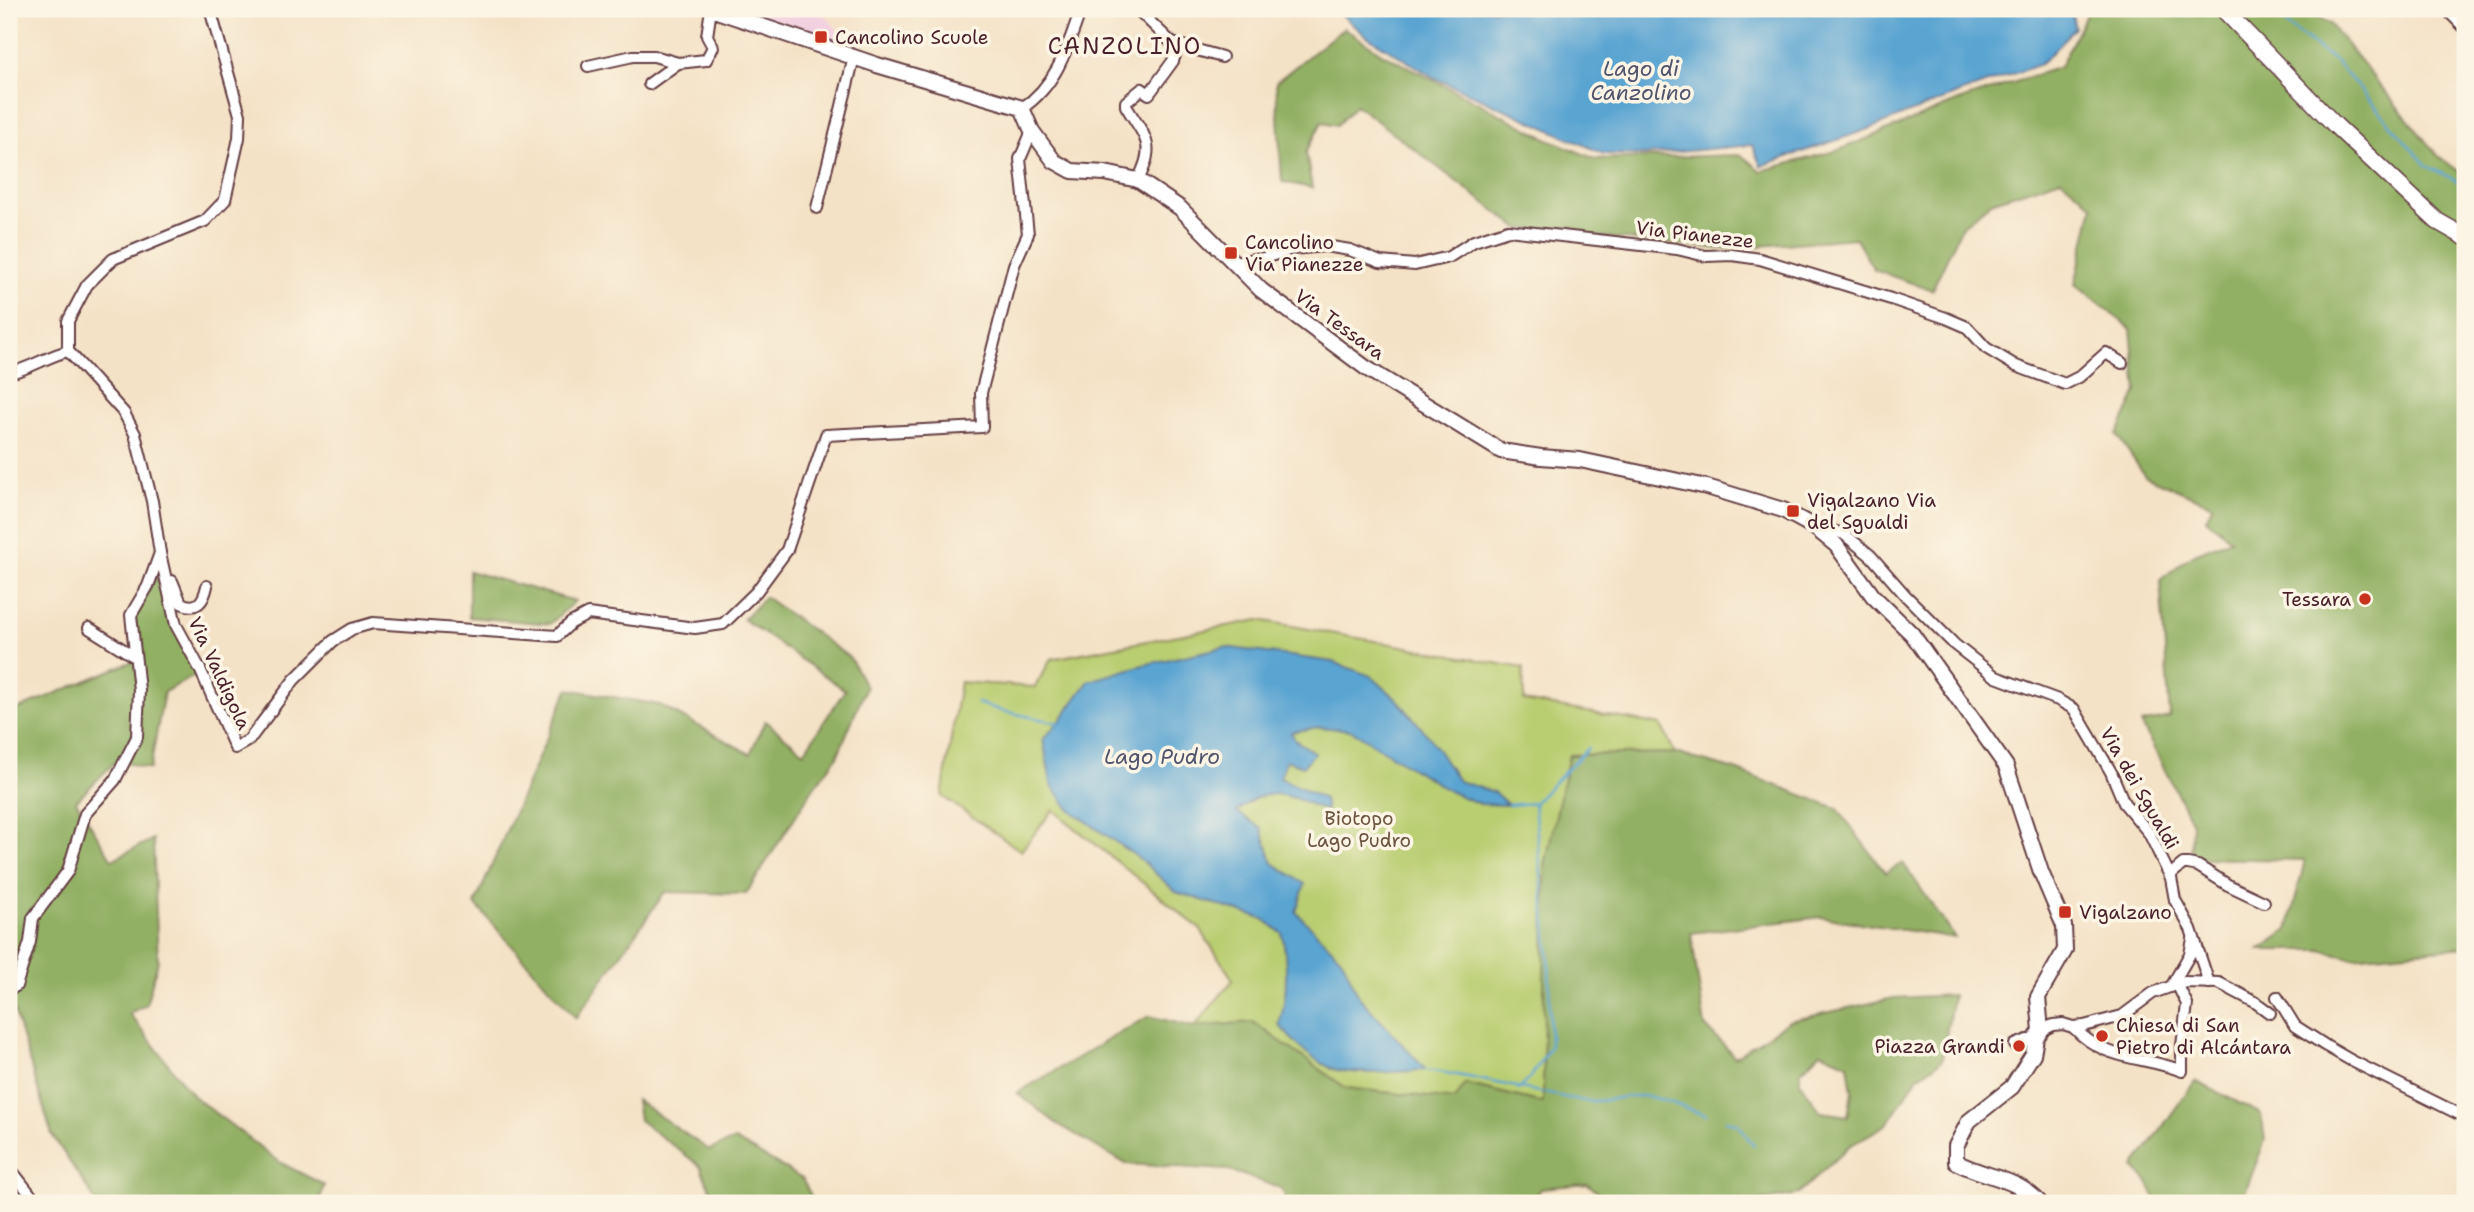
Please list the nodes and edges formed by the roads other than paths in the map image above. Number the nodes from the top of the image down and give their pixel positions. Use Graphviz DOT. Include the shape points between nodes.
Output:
graph roads {
  1 [pos="210,9"];
  2 [pos="711,9"];
  3 [pos="1080,9"];
  4 [pos="1138,9"];
  5 [pos="2223,9"];
  6 [pos="2446,9"];
  7 [pos="2465,28"];
  8 [pos="1172,43"];
  9 [pos="854,57"];
  10 [pos="1222,57"];
  11 [pos="678,63"];
  12 [pos="588,66"];
  13 [pos="649,84"];
  14 [pos="1022,108"];
  15 [pos="1032,131"];
  16 [pos="1138,180"];
  17 [pos="817,208"];
  18 [pos="2465,237"];
  19 [pos="1233,262"];
  20 [pos="68,351"];
  21 [pos="2122,363"];
  22 [pos="9,373"];
  23 [pos="1814,527"];
  24 [pos="160,553"];
  25 [pos="207,586"];
  26 [pos="89,628"];
  27 [pos="135,657"];
  28 [pos="2170,875"];
  29 [pos="2264,902"];
  30 [pos="2193,939"];
  31 [pos="2209,983"];
  32 [pos="2174,986"];
  33 [pos="9,990"];
  34 [pos="2277,998"];
  35 [pos="2270,1013"];
  36 [pos="2073,1027"];
  37 [pos="2038,1036"];
  38 [pos="2015,1045"];
  39 [pos="2465,1117"];
  40 [pos="9,1167"];
  41 [pos="37,1203"];
  42 [pos="2040,1203"];
  1 -- 20 [label="street" via="240,115 225,200 205,222 113,259 87,285 68,321"];
  2 -- 9 [label="street"];
  2 -- 11 [label="street" via="707,36 713,47 709,57"];
  3 -- 14 [label="street" via="1057,71"];
  4 -- 8 [label="street"];
  5 -- 18 [label="main road" via="2437,221"];
  6 -- 7 [label="street"];
  8 -- 10 [label="street"];
  8 -- 16 [label="street" via="1173,61 1149,94 1142,89 1126,102 1149,150"];
  9 -- 14 [label="street"];
  9 -- 17 [label="street"];
  11 -- 12 [label="street" via="633,56"];
  11 -- 13 [label="street"];
  14 -- 15 [label="street, Via Tessara"];
  15 -- 16 [label="street, Via Tessara" via="1054,161 1072,171"];
  15 -- 24 [label="street, Via Valdigola" via="1020,159 1028,234 1014,265 981,393 982,427 826,435 788,550 756,592 723,624 695,628 588,614 557,636 405,624 352,629 333,641 294,680 249,740 235,748 176,625"];
  16 -- 19 [label="street, Via Tessara" via="1180,208"];
  19 -- 21 [label="street, Via Pianezze" via="1292,248 1325,246 1380,262 1415,265 1449,257 1474,241 1508,230 1563,235 1706,256 1760,259 1967,327 1986,348 2016,366 2065,384 2106,353"];
  19 -- 23 [label="street, Via Tessara" via="1261,290 1366,368 1501,451 1580,460 1696,484 1783,510"];
  20 -- 22 [label="street"];
  20 -- 24 [label="street, Via Valdigola" via="124,413 135,434"];
  23 -- 28 [label="street, Via dei Sgualdi" via="1844,534 1853,541 1955,645 1997,677 2074,709 2124,803 2149,833"];
  23 -- 37 [label="street" via="1836,545 1873,596 1912,634 2006,766 2064,926 2065,950 2038,997"];
  24 -- 25 [label="street" via="181,604 199,605"];
  24 -- 27 [label="street" via="131,615"];
  26 -- 27 [label="street"];
  27 -- 33 [label="street" via="137,737 115,780 85,814 68,871 33,918 22,970 16,986"];
  28 -- 29 [label="street, Via dei Sgualdi" via="2183,864 2198,866"];
  28 -- 30 [label="street, Via dei Sgualdi" via="2175,900"];
  30 -- 31 [label="street, Via dei Sgualdi"];
  30 -- 32 [label="street"];
  31 -- 32 [label="street"];
  31 -- 35 [label="street" via="2229,987"];
  32 -- 36 [label="street" via="2153,993 2122,1016"];
  32 -- 36 [label="street" via="2187,1004 2182,1071 2103,1051"];
  34 -- 39 [label="street" via="2295,1026 2352,1061"];
  36 -- 37 [label="street" via="2053,1025"];
  37 -- 38 [label="street"];
  37 -- 42 [label="street" via="2012,1087 1969,1121 1956,1146 1956,1162 2015,1183"];
  40 -- 41 [label="street"];
}
